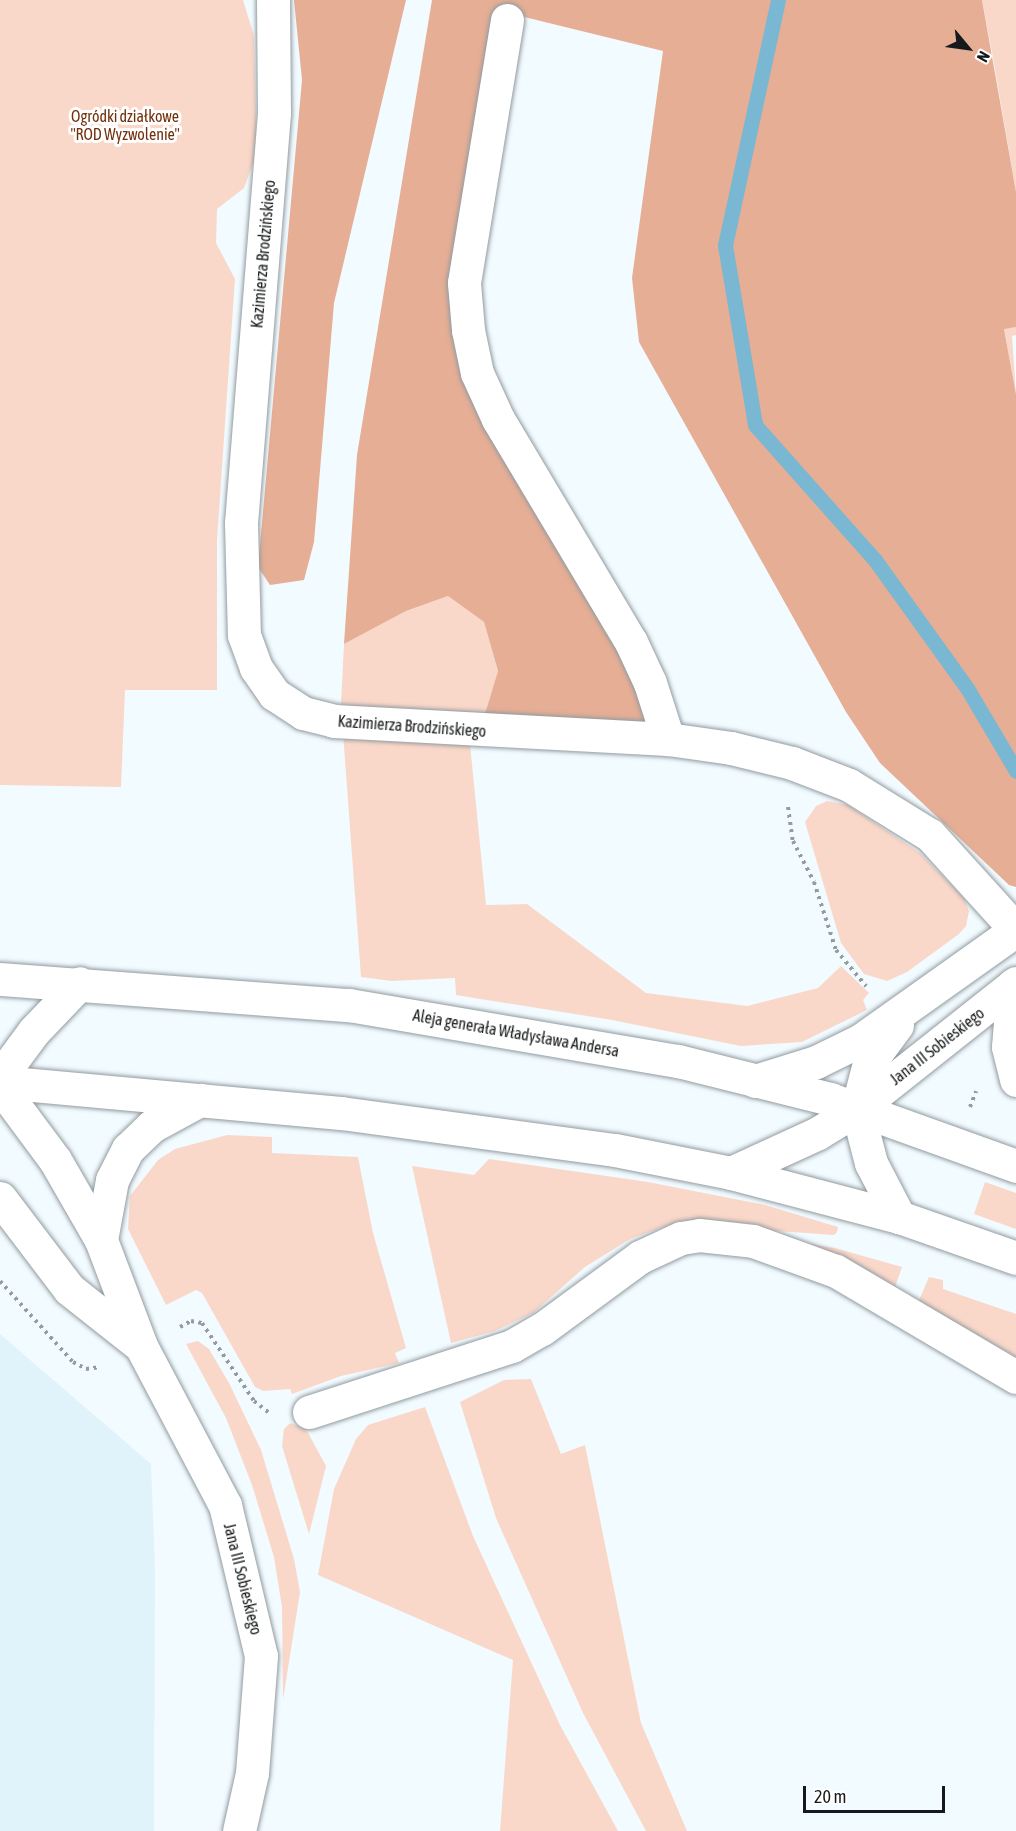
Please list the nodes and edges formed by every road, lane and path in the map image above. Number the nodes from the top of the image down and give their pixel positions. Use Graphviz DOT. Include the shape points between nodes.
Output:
graph roads {
  1 [pos="273,0"];
  2 [pos="507,21"];
  3 [pos="668,739"];
  4 [pos="792,763"];
  5 [pos="1016,930"];
  6 [pos="0,979"];
  7 [pos="80,983"];
  8 [pos="1014,984"];
  9 [pos="870,990"];
  10 [pos="907,1011"];
  11 [pos="0,1077"];
  12 [pos="1016,1080"];
  13 [pos="755,1081"];
  14 [pos="0,1084"];
  15 [pos="200,1100"];
  16 [pos="857,1109"];
  17 [pos="1016,1166"];
  18 [pos="731,1173"];
  19 [pos="1,1201"];
  20 [pos="899,1216"];
  21 [pos="101,1240"];
  22 [pos="1016,1258"];
  23 [pos="0,1281"];
  24 [pos="177,1328"];
  25 [pos="141,1346"];
  26 [pos="107,1364"];
  27 [pos="1016,1377"];
  28 [pos="309,1412"];
  29 [pos="239,1831"];
  1 -- 3 [label="street, Kazimierza Brodzińskiego" via="274,113 241,523 244,635 256,668 274,694 303,713 334,722"];
  2 -- 3 [label="street" via="464,283 477,373 498,419 632,642 651,683"];
  3 -- 4 [label="street, Kazimierza Brodzińskiego" via="731,748"];
  4 -- 5 [label="street, Kazimierza Brodzińskiego" via="849,785 930,835"];
  4 -- 9 [label="path" via="788,811 794,841 814,882 836,950"];
  5 -- 10 [label="street, Jana III Sobieskiego"];
  6 -- 7 [label="street, Aleja generała Władysława Andersa"];
  7 -- 11 [label="street" via="34,1030"];
  7 -- 13 [label="street, Aleja generała Władysława Andersa" via="349,1005 678,1060"];
  8 -- 12 [label="street" via="1008,1047"];
  8 -- 16 [label="street, Jana III Sobieskiego"];
  10 -- 13 [label="street, Jana III Sobieskiego" via="816,1062"];
  10 -- 16 [label="street, Jana III Sobieskiego" via="869,1063"];
  13 -- 16 [label="street, Aleja generała Władysława Andersa"];
  14 -- 15 [label="street"];
  14 -- 21 [label="street, Jana III Sobieskiego" via="55,1160"];
  15 -- 18 [label="street" via="480,1131 615,1150"];
  15 -- 21 [label="street" via="152,1126 128,1149 112,1180"];
  16 -- 17 [label="street, Aleja generała Władysława Andersa"];
  16 -- 18 [label="street, Jana III Sobieskiego" via="818,1133"];
  16 -- 20 [label="street, Jana III Sobieskiego" via="871,1163"];
  18 -- 20 [label="street"];
  19 -- 25 [label="street, Jana III Sobieskiego" via="69,1289"];
  20 -- 22 [label="street"];
  21 -- 25 [label="street, Jana III Sobieskiego"];
  23 -- 26 [label="path" via="74,1362 86,1369"];
  24 -- 28 [label="path" via="191,1321 202,1323 265,1412 294,1407"];
  25 -- 29 [label="street, Jana III Sobieskiego" via="225,1505 254,1616 261,1656 259,1718"];
  27 -- 28 [label="street" via="836,1271 753,1241 699,1235 681,1238 640,1257 542,1329 512,1346"];
}
